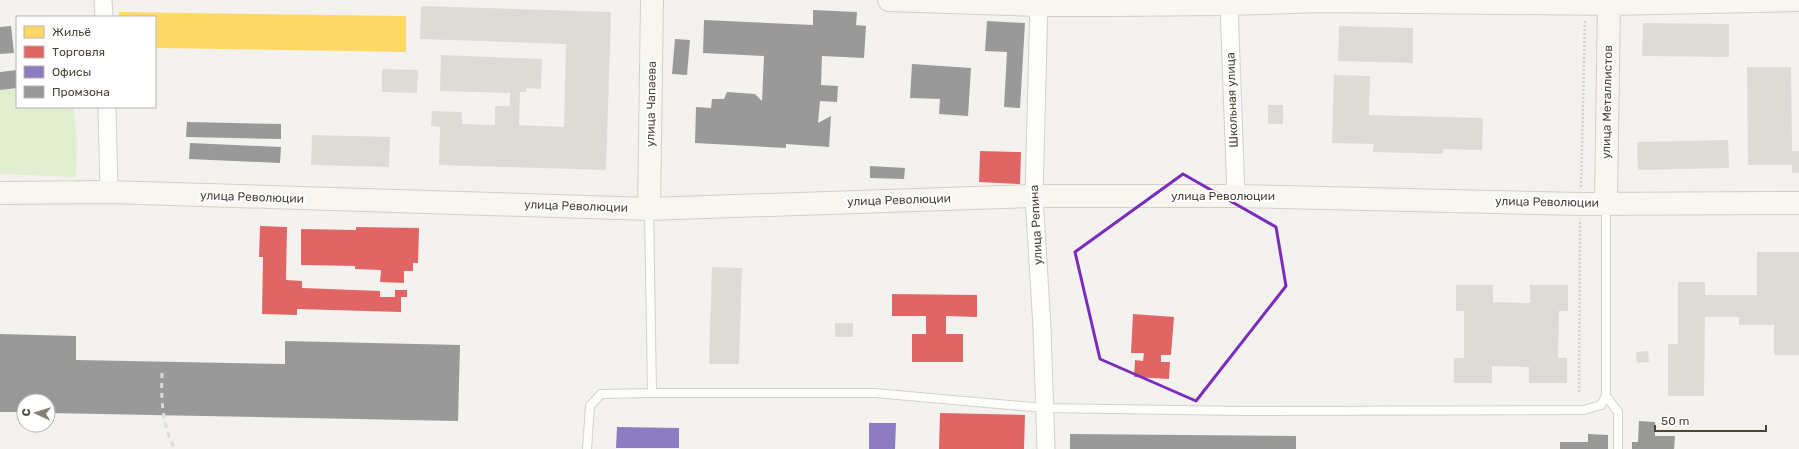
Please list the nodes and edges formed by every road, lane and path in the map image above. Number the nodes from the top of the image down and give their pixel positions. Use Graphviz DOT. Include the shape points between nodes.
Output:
graph roads {
  1 [pos="103,0"];
  2 [pos="652,0"];
  3 [pos="889,0"];
  4 [pos="1324,0"];
  5 [pos="1799,0"];
  6 [pos="1039,2"];
  7 [pos="1229,2"];
  8 [pos="1609,2"];
  9 [pos="1111,3"];
  10 [pos="104,16"];
  11 [pos="107,108"];
  12 [pos="109,192"];
  13 [pos="0,193"];
  14 [pos="1034,196"];
  15 [pos="1236,196"];
  16 [pos="1606,203"];
  17 [pos="1799,203"];
  18 [pos="649,209"];
  19 [pos="652,393"];
  20 [pos="1606,396"];
  21 [pos="1044,408"];
  22 [pos="587,449"];
  23 [pos="1046,449"];
  24 [pos="1618,449"];
  1 -- 10 [label="street"];
  2 -- 18 [label="street, улица Чапаева"];
  3 -- 6 [label="street"];
  4 -- 7 [label="street"];
  4 -- 8 [label="street"];
  5 -- 8 [label="street"];
  6 -- 9 [label="street"];
  6 -- 14 [label="street, улица Репина"];
  7 -- 9 [label="street"];
  7 -- 15 [label="street, Школьная улица"];
  8 -- 16 [label="street, улица Металлистов"];
  11 -- 12 [label="street"];
  12 -- 13 [label="street, улица Революции"];
  12 -- 18 [label="street, улица Революции"];
  14 -- 15 [label="street, улица Революции"];
  14 -- 18 [label="street, улица Революции"];
  14 -- 21 [label="street, улица Репина"];
  15 -- 16 [label="street, улица Революции"];
  16 -- 17 [label="street, улица Революции"];
  16 -- 20 [label="lane"];
  18 -- 19 [label="lane"];
  19 -- 21 [label="lane" via="875,394"];
  19 -- 22 [label="lane" via="601,394 590,406"];
  20 -- 21 [label="lane" via="1601,405 1584,410 1242,411"];
  20 -- 24 [label="lane" via="1618,412"];
  21 -- 23 [label="street, улица Репина"];
}
